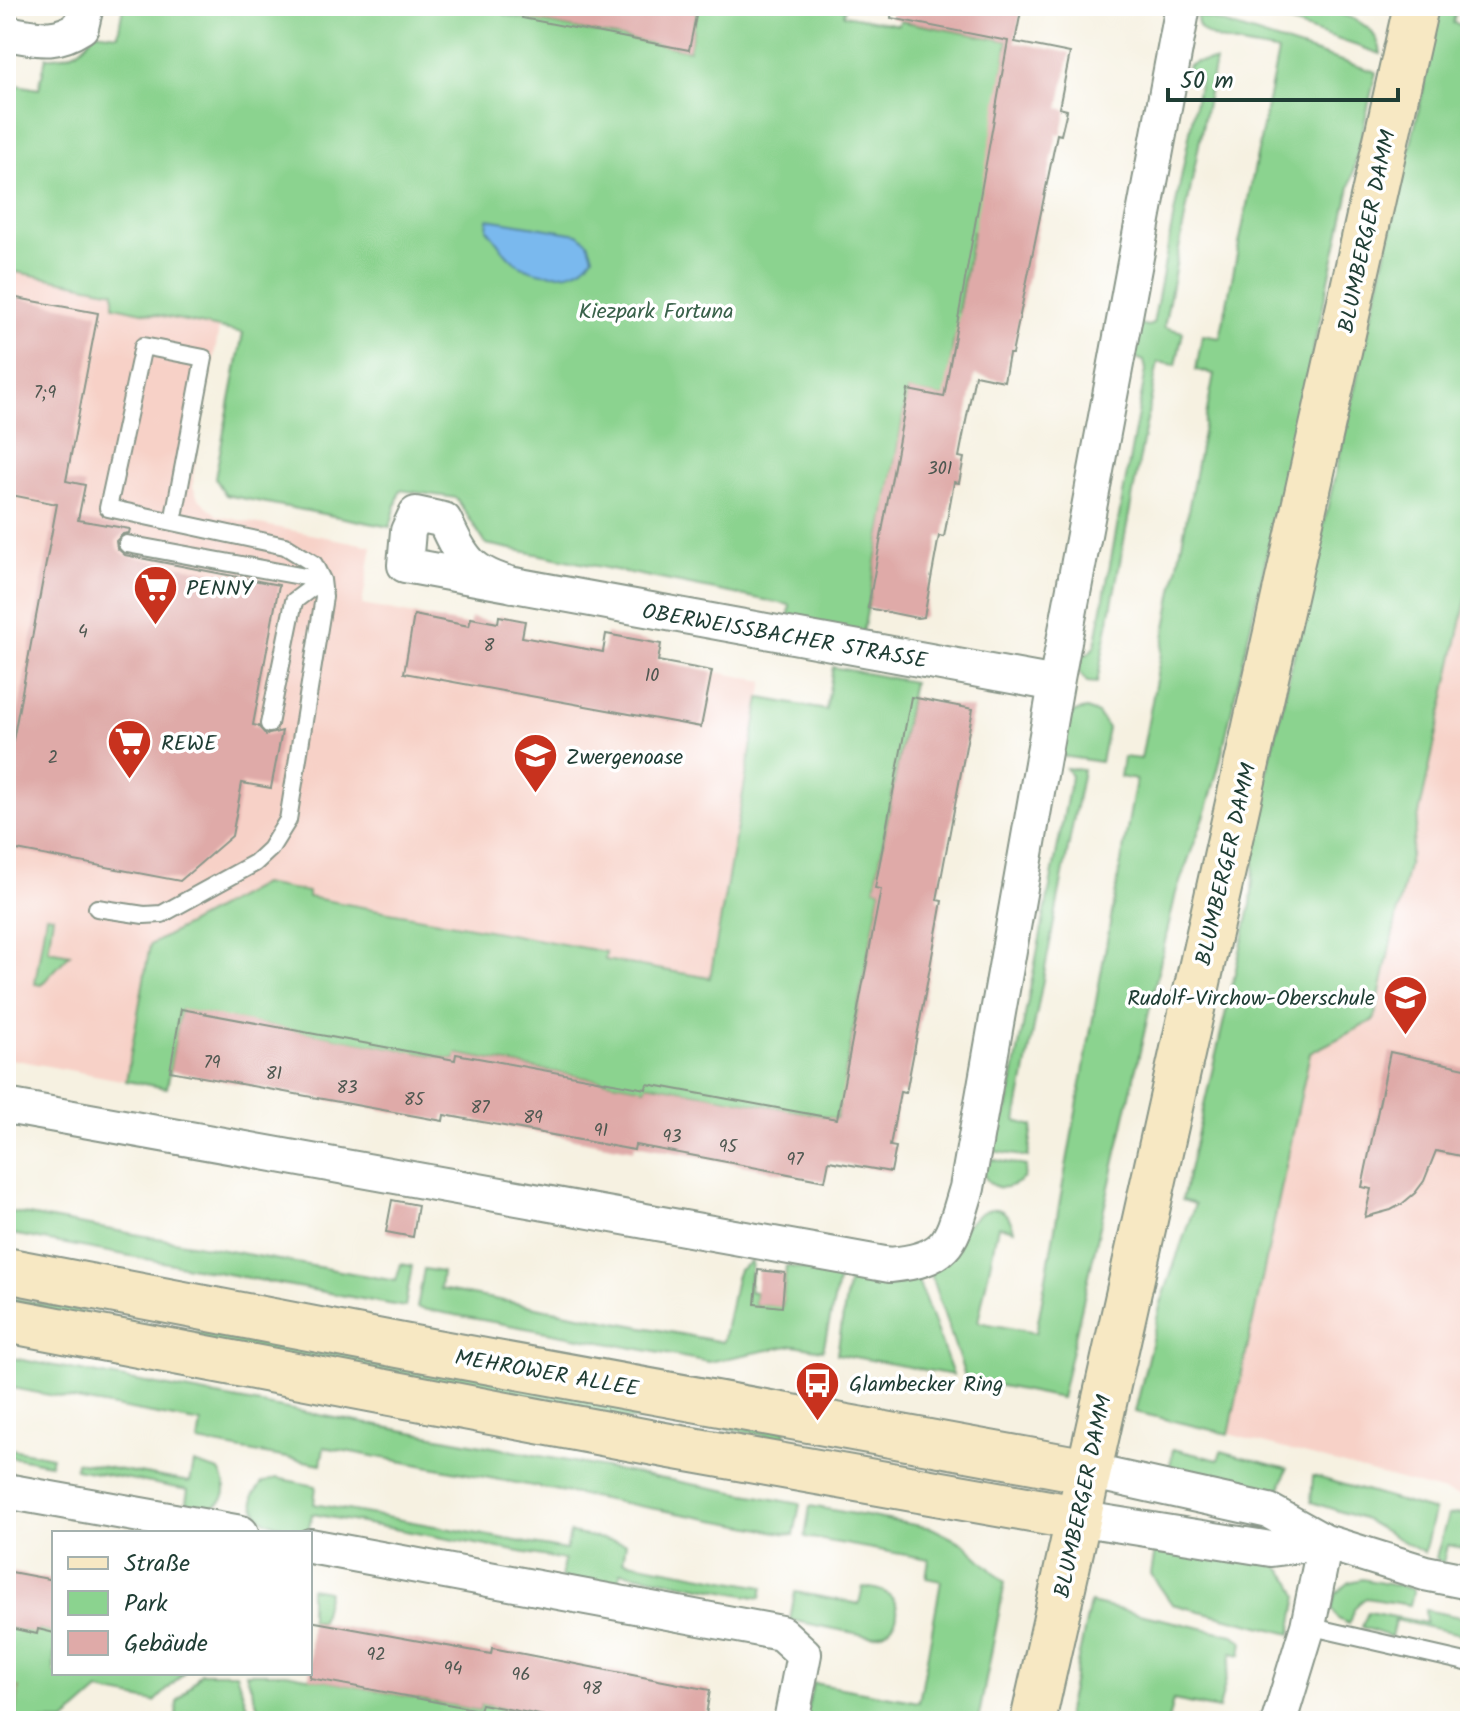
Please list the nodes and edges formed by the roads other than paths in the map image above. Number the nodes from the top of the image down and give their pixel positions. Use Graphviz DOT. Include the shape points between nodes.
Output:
graph roads {
  1 [pos="86,6"];
  2 [pos="1183,6"];
  3 [pos="1405,9"];
  4 [pos="6,33"];
  5 [pos="173,522"];
  6 [pos="127,544"];
  7 [pos="322,580"];
  8 [pos="513,585"];
  9 [pos="1056,684"];
  10 [pos="269,724"];
  11 [pos="97,908"];
  12 [pos="6,1106"];
  13 [pos="6,1270"];
  14 [pos="6,1320"];
  15 [pos="1088,1471"];
  16 [pos="6,1491"];
  17 [pos="1077,1518"];
  18 [pos="230,1531"];
  19 [pos="1325,1542"];
  20 [pos="312,1546"];
  21 [pos="1470,1582"];
  22 [pos="1308,1626"];
  23 [pos="1470,1663"];
  24 [pos="791,1721"];
  25 [pos="1033,1721"];
  26 [pos="1279,1721"];
  1 -- 4 [label="street" via="81,27 69,35 50,41"];
  2 -- 9 [label="street"];
  3 -- 15 [label="main road, BLUMBERGER DAMM"];
  5 -- 5 [label="lane" via="204,358 143,346 108,508"];
  5 -- 7 [label="lane" via="285,546 314,564"];
  6 -- 7 [label="lane"];
  7 -- 10 [label="lane" via="294,601"];
  7 -- 11 [label="lane" via="324,597 288,820 270,849 255,863 162,914"];
  8 -- 9 [label="street, OBERWEISSBACHER STRASSE"];
  9 -- 12 [label="street" via="967,1188 951,1242 919,1262 890,1265 850,1259"];
  13 -- 15 [label="main road, MEHROWER ALLEE"];
  14 -- 17 [label="main road"];
  15 -- 17 [label="main road, BLUMBERGER DAMM"];
  15 -- 19 [label="street" via="1269,1511"];
  16 -- 18 [label="street"];
  17 -- 19 [label="street" via="1271,1549"];
  17 -- 25 [label="main road, BLUMBERGER DAMM"];
  19 -- 21 [label="street"];
  19 -- 22 [label="street"];
  20 -- 24 [label="street" via="781,1633 804,1654"];
  22 -- 23 [label="lane"];
  22 -- 26 [label="street"];
}
